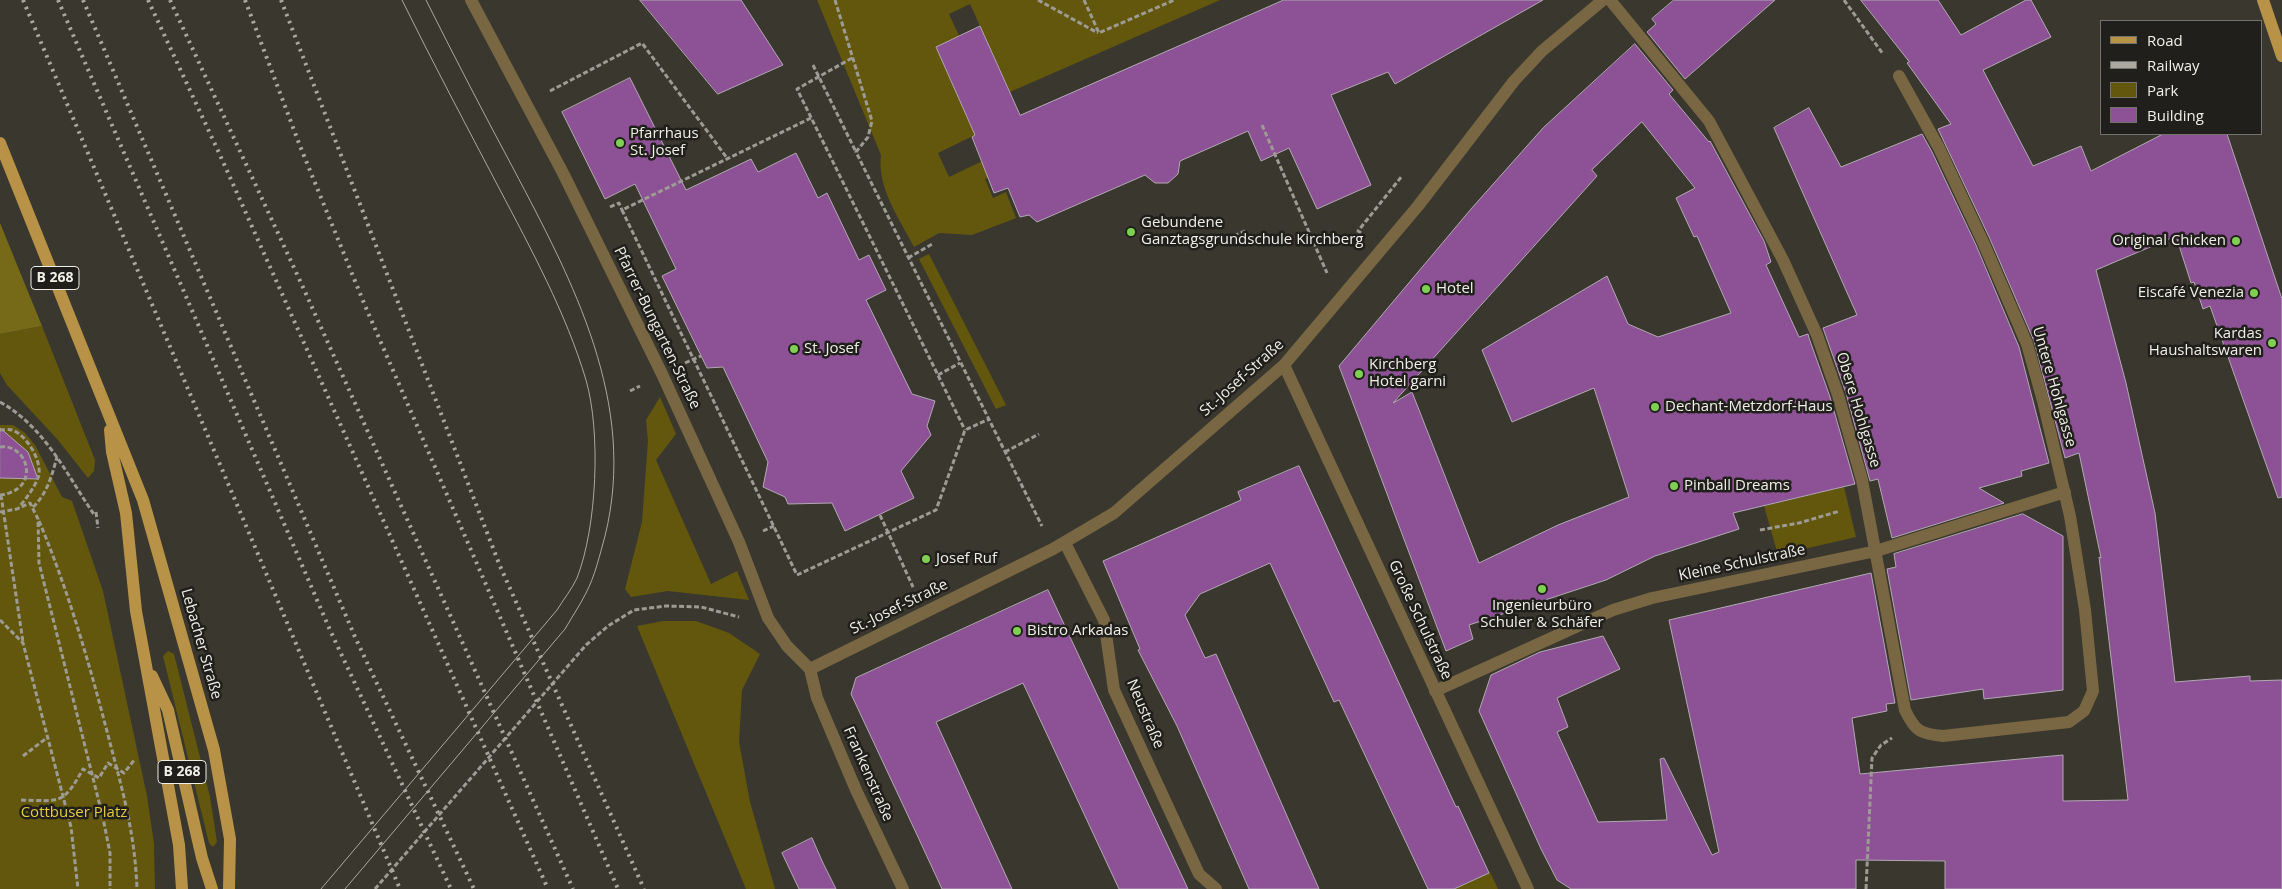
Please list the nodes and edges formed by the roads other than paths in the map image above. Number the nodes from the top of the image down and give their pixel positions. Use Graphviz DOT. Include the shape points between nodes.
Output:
graph roads {
  1 [pos="471,0"];
  2 [pos="1603,0"];
  3 [pos="1610,0"];
  4 [pos="2263,0"];
  5 [pos="2282,56"];
  6 [pos="1899,76"];
  7 [pos="0,143"];
  8 [pos="1284,365"];
  9 [pos="108,415"];
  10 [pos="2065,492"];
  11 [pos="1065,543"];
  12 [pos="1876,551"];
  13 [pos="144,658"];
  14 [pos="810,669"];
  15 [pos="1435,691"];
  16 [pos="1912,725"];
  17 [pos="182,889"];
  18 [pos="212,889"];
  19 [pos="229,889"];
  20 [pos="903,889"];
  21 [pos="1216,889"];
  22 [pos="1528,889"];
  1 -- 14 [label="street, Pfarrer-Bungarten-Straße" via="578,202 662,374 739,542 768,618 787,646"];
  2 -- 8 [label="street, St.-Josef-Straße" via="1542,51 1514,81 1418,206"];
  3 -- 12 [label="street, Obere Hohlgasse" via="1709,121 1783,260 1817,335 1838,395 1862,480"];
  4 -- 5 [label="main road"];
  6 -- 10 [label="street, Untere Hohlgasse" via="1939,148 2027,344"];
  7 -- 9 [label="main road, Lebacher Straße / B 268"];
  8 -- 11 [label="street, St.-Josef-Straße" via="1114,513"];
  8 -- 15 [label="street, Große Schulstraße"];
  9 -- 13 [label="main road, Lebacher Straße / B 268" via="112,452 126,513"];
  9 -- 19 [label="main road, Lebacher Straße / B 268" via="142,500 214,750 230,839"];
  10 -- 12 [label="street, Kleine Schulstraße"];
  10 -- 16 [label="street, Untere Hohlgasse" via="2085,610 2093,691 2084,711 2069,722 1943,736 1925,734"];
  11 -- 14 [label="street, St.-Josef-Straße"];
  11 -- 21 [label="street, Neustraße" via="1104,620 1114,690 1199,874"];
  12 -- 15 [label="street, Kleine Schulstraße" via="1652,598 1613,610"];
  12 -- 16 [label="street, Obere Hohlgasse" via="1905,710"];
  13 -- 17 [label="main road, Lebacher Straße / B 268" via="179,845"];
  13 -- 18 [label="main road, B 268" via="168,710"];
  14 -- 20 [label="street, Frankenstraße" via="817,698"];
  15 -- 22 [label="street, Große Schulstraße"];
}
